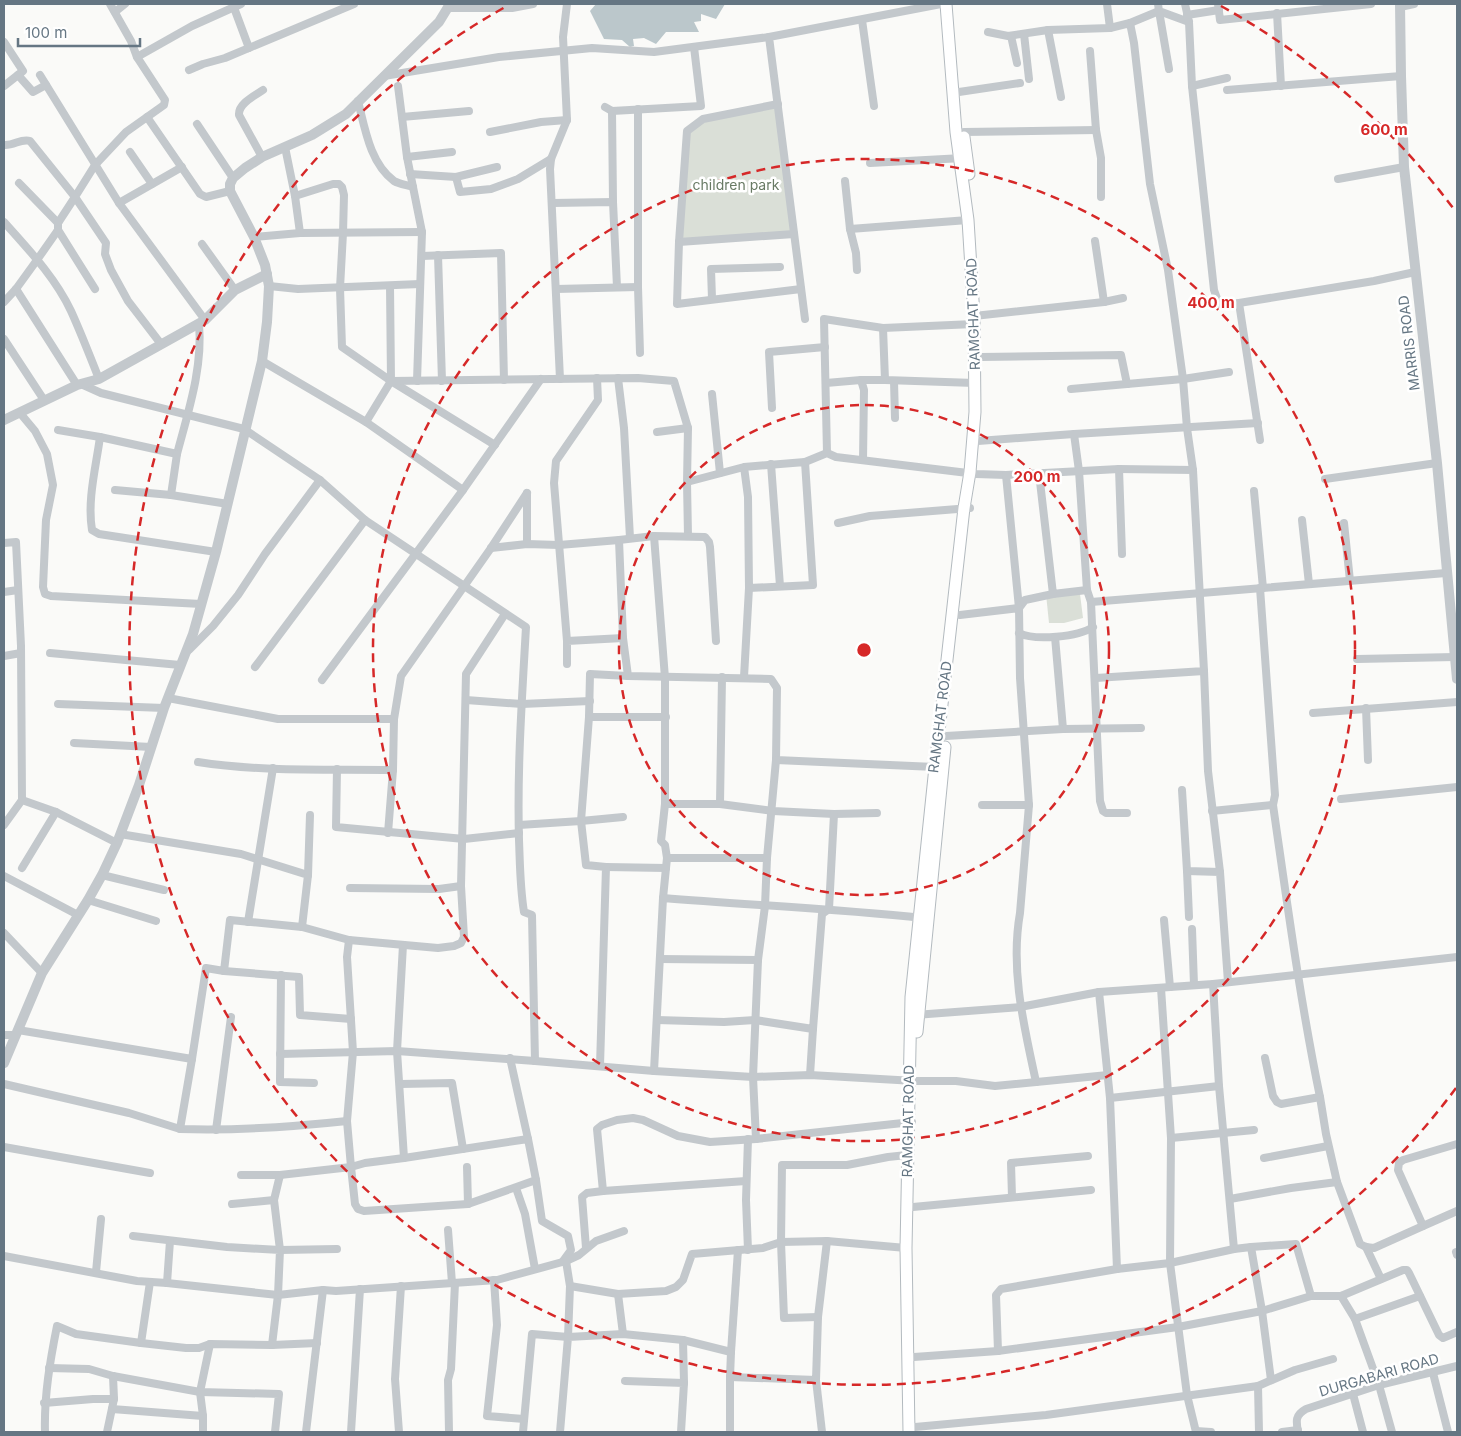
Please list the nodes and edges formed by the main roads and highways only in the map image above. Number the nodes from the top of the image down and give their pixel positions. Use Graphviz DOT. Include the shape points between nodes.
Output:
graph roads {
  1 [pos="946,4"];
  2 [pos="953,4"];
  3 [pos="953,44"];
  4 [pos="963,158"];
  5 [pos="976,318"];
  6 [pos="973,473"];
  7 [pos="967,508"];
  8 [pos="923,918"];
  9 [pos="910,1122"];
  10 [pos="913,1430"];
  1 -- 3 [label="main road, RAMGHAT ROAD"];
  2 -- 3 [label="main road, RAMGHAT ROAD"];
  3 -- 4 [label="main road, RAMGHAT ROAD"];
  3 -- 4 [label="main road, RAMGHAT ROAD" via="964,132"];
  4 -- 5 [label="main road, RAMGHAT ROAD"];
  4 -- 5 [label="main road, RAMGHAT ROAD" via="974,219"];
  5 -- 6 [label="main road, RAMGHAT ROAD"];
  5 -- 6 [label="main road, RAMGHAT ROAD" via="981,357 981,412"];
  6 -- 7 [label="main road, RAMGHAT ROAD"];
  7 -- 8 [label="main road, RAMGHAT ROAD" via="960,615"];
  7 -- 8 [label="main road, RAMGHAT ROAD" via="934,767"];
  8 -- 9 [label="main road, RAMGHAT ROAD" via="914,1015"];
  9 -- 10 [label="main road, RAMGHAT ROAD"];
  9 -- 10 [label="main road, RAMGHAT ROAD" via="906,1248"];
}
